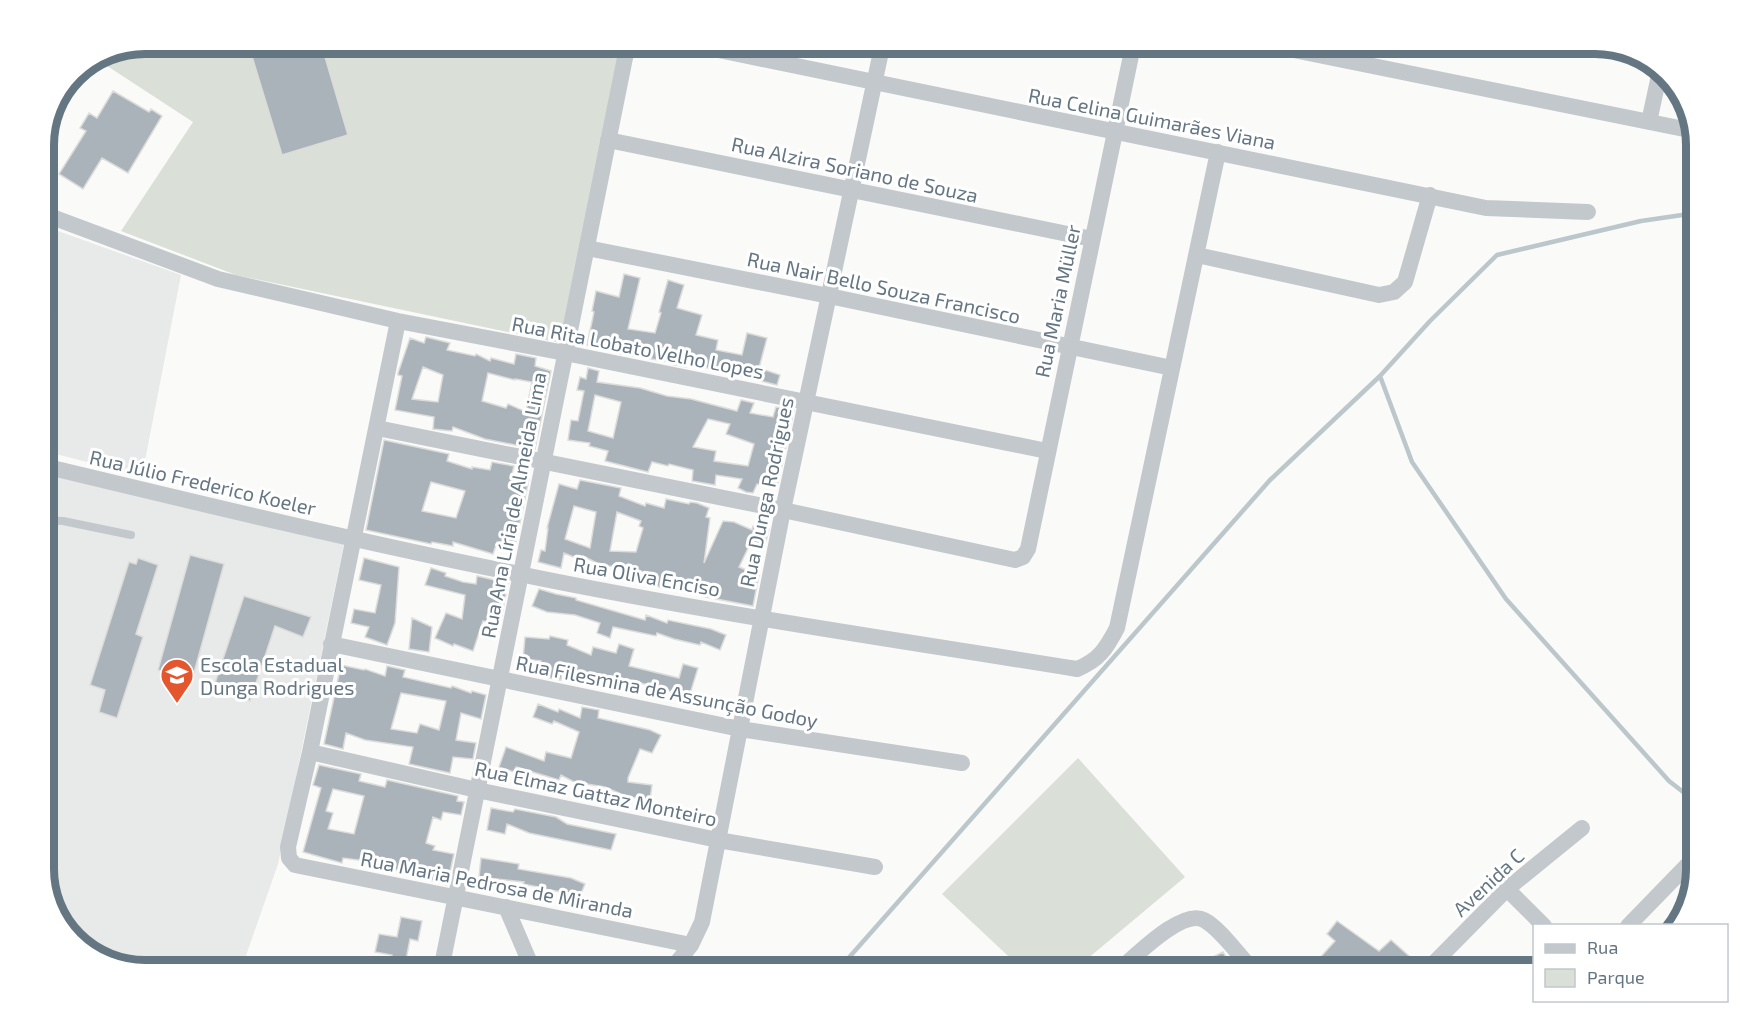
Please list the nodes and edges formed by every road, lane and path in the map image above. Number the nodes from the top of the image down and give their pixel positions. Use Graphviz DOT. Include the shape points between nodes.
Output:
graph roads {
  1 [pos="626,54"];
  2 [pos="738,54"];
  3 [pos="880,54"];
  4 [pos="1131,54"];
  5 [pos="1334,54"];
  6 [pos="1658,80"];
  7 [pos="874,82"];
  8 [pos="1649,122"];
  9 [pos="1684,129"];
  10 [pos="1115,133"];
  11 [pos="608,140"];
  12 [pos="1218,152"];
  13 [pos="852,189"];
  14 [pos="1430,195"];
  15 [pos="1588,212"];
  16 [pos="54,218"];
  17 [pos="1092,239"];
  18 [pos="586,248"];
  19 [pos="1197,255"];
  20 [pos="829,296"];
  21 [pos="398,321"];
  22 [pos="1069,348"];
  23 [pos="566,353"];
  24 [pos="1172,368"];
  25 [pos="806,403"];
  26 [pos="376,428"];
  27 [pos="1047,451"];
  28 [pos="543,463"];
  29 [pos="54,468"];
  30 [pos="783,510"];
  31 [pos="54,521"];
  32 [pos="131,535"];
  33 [pos="353,539"];
  34 [pos="521,575"];
  35 [pos="762,619"];
  36 [pos="331,644"];
  37 [pos="500,681"];
  38 [pos="740,729"];
  39 [pos="310,752"];
  40 [pos="962,763"];
  41 [pos="477,790"];
  42 [pos="1582,828"];
  43 [pos="718,840"];
  44 [pos="1686,866"];
  45 [pos="875,867"];
  46 [pos="1507,889"];
  47 [pos="456,897"];
  48 [pos="506,907"];
  49 [pos="1542,924"];
  50 [pos="1630,924"];
  51 [pos="691,945"];
  52 [pos="443,960"];
  53 [pos="527,960"];
  54 [pos="679,960"];
  55 [pos="1131,960"];
  56 [pos="1244,960"];
  57 [pos="1437,960"];
  1 -- 11 [label="street, Rua Ana Líria de Almeida Lima"];
  2 -- 7 [label="street, Rua Celina Guimarães Viana"];
  3 -- 7 [label="street, Rua Dunga Rodrigues"];
  4 -- 10 [label="street, Rua Maria Müller"];
  5 -- 8 [label="street"];
  6 -- 8 [label="street"];
  7 -- 10 [label="street, Rua Celina Guimarães Viana"];
  7 -- 13 [label="street, Rua Dunga Rodrigues"];
  8 -- 9 [label="street"];
  10 -- 12 [label="street, Rua Celina Guimarães Viana"];
  10 -- 17 [label="street, Rua Maria Müller"];
  11 -- 13 [label="street, Rua Alzira Soriano de Souza"];
  11 -- 18 [label="street, Rua Ana Líria de Almeida Lima"];
  12 -- 14 [label="street, Rua Celina Guimarães Viana"];
  12 -- 19 [label="street"];
  13 -- 17 [label="street, Rua Alzira Soriano de Souza"];
  13 -- 20 [label="street, Rua Dunga Rodrigues"];
  14 -- 15 [label="street, Rua Celina Guimarães Viana" via="1501,210"];
  14 -- 19 [label="street" via="1405,282 1394,292 1379,296"];
  16 -- 21 [label="street, Rua Rita Lobato Velho Lopes" via="218,279"];
  17 -- 22 [label="street, Rua Maria Müller"];
  18 -- 20 [label="street, Rua Nair Bello Souza Francisco"];
  18 -- 23 [label="street, Rua Ana Líria de Almeida Lima"];
  19 -- 24 [label="street"];
  20 -- 22 [label="street, Rua Nair Bello Souza Francisco"];
  20 -- 25 [label="street, Rua Dunga Rodrigues"];
  21 -- 23 [label="street, Rua Rita Lobato Velho Lopes"];
  21 -- 26 [label="street"];
  22 -- 24 [label="street, Rua Nair Bello Souza Francisco"];
  22 -- 27 [label="street, Rua Maria Müller"];
  23 -- 25 [label="street, Rua Rita Lobato Velho Lopes"];
  23 -- 28 [label="street, Rua Ana Líria de Almeida Lima"];
  24 -- 35 [label="street, Rua Oliva Enciso" via="1117,628 1093,662 1077,669"];
  25 -- 27 [label="street, Rua Rita Lobato Velho Lopes"];
  25 -- 30 [label="street, Rua Dunga Rodrigues"];
  26 -- 28 [label="street"];
  26 -- 33 [label="street"];
  27 -- 30 [label="street, Rua Maria Müller" via="1028,549 1015,560"];
  28 -- 30 [label="street"];
  28 -- 34 [label="street, Rua Ana Líria de Almeida Lima"];
  29 -- 33 [label="street, Rua Júlio Frederico Koeler"];
  30 -- 35 [label="street, Rua Dunga Rodrigues"];
  31 -- 32 [label="lane"];
  33 -- 34 [label="street, Rua Oliva Enciso"];
  33 -- 36 [label="street"];
  34 -- 35 [label="street, Rua Oliva Enciso"];
  34 -- 37 [label="street, Rua Ana Líria de Almeida Lima"];
  35 -- 38 [label="street, Rua Dunga Rodrigues"];
  36 -- 37 [label="street, Rua Filesmina de Assunção Godoy"];
  36 -- 39 [label="street"];
  37 -- 38 [label="street, Rua Filesmina de Assunção Godoy"];
  37 -- 41 [label="street, Rua Ana Líria de Almeida Lima"];
  38 -- 40 [label="street, Rua Filesmina de Assunção Godoy"];
  38 -- 43 [label="street, Rua Dunga Rodrigues"];
  39 -- 41 [label="street, Rua Elmaz Gattaz Monteiro"];
  39 -- 47 [label="street, Rua Maria Pedrosa de Miranda" via="288,847 289,858 295,865"];
  41 -- 43 [label="street, Rua Elmaz Gattaz Monteiro"];
  41 -- 47 [label="street, Rua Ana Líria de Almeida Lima"];
  42 -- 46 [label="street, Avenida C"];
  43 -- 45 [label="street, Rua Elmaz Gattaz Monteiro"];
  43 -- 51 [label="street, Rua Dunga Rodrigues" via="702,922"];
  44 -- 50 [label="street"];
  46 -- 49 [label="street"];
  46 -- 57 [label="street, Avenida C"];
  47 -- 48 [label="street, Rua Maria Pedrosa de Miranda"];
  47 -- 52 [label="street, Rua Ana Líria de Almeida Lima"];
  48 -- 51 [label="street, Rua Maria Pedrosa de Miranda"];
  48 -- 53 [label="street"];
  51 -- 54 [label="street, Rua Dunga Rodrigues"];
  55 -- 56 [label="street" via="1166,931 1194,917 1211,924"];
}
